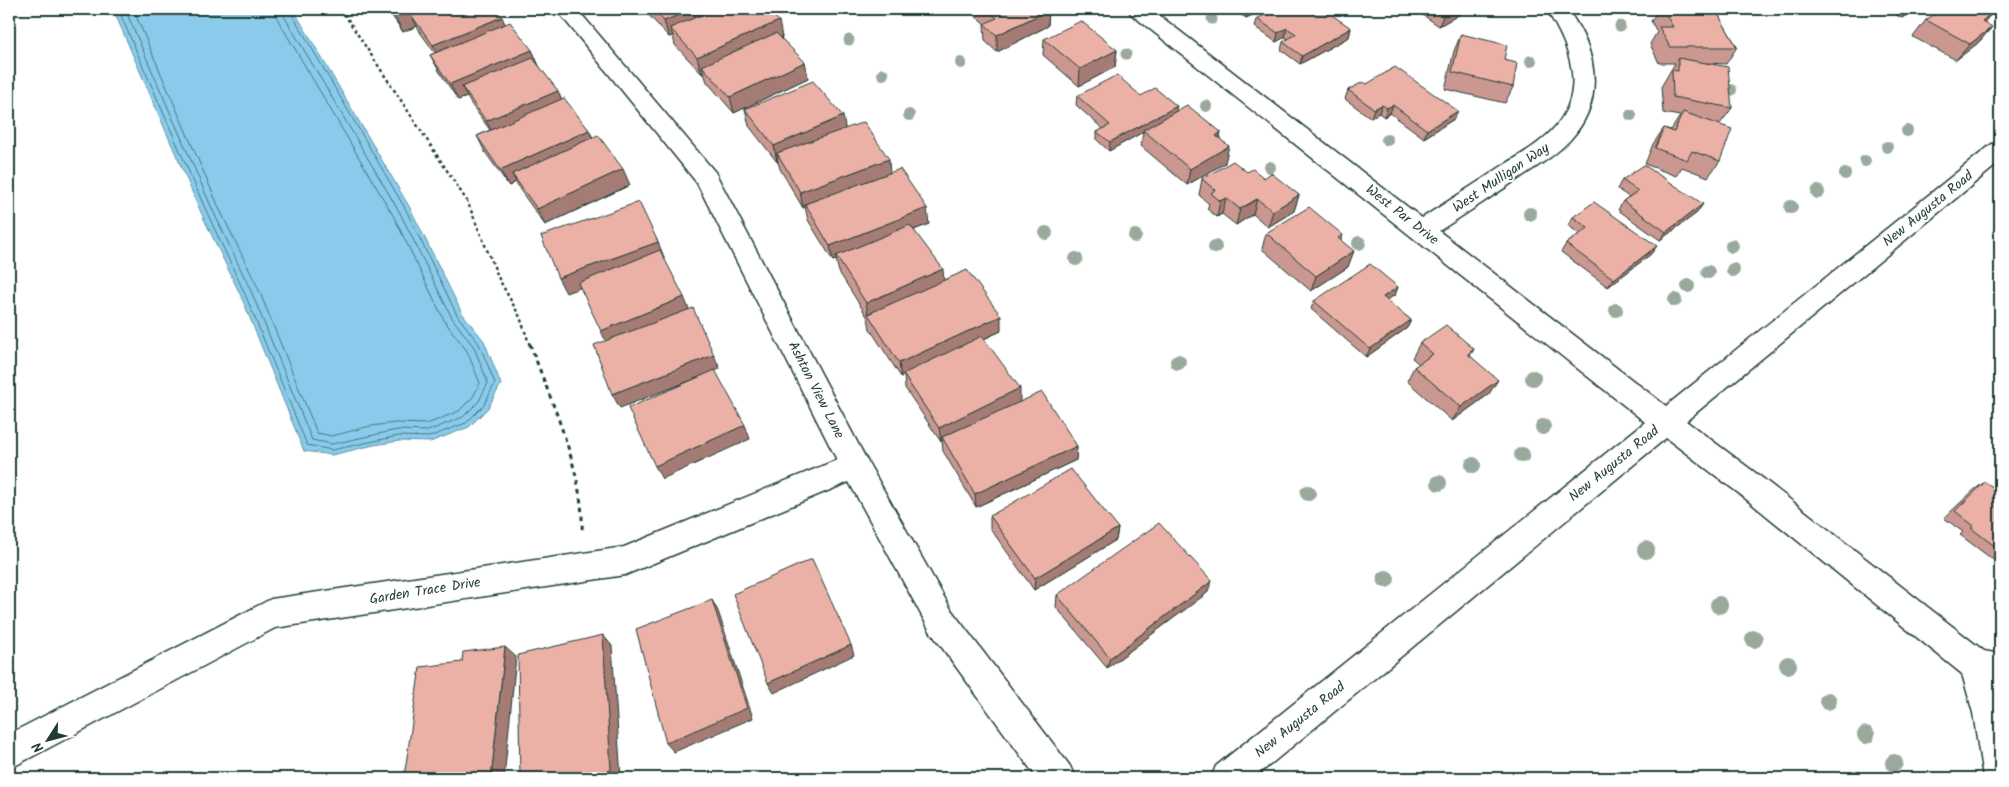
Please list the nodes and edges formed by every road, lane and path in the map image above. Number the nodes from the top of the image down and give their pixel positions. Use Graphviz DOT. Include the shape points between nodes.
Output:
graph roads {
  1 [pos="341,9"];
  2 [pos="566,9"];
  3 [pos="1138,9"];
  4 [pos="1556,9"];
  5 [pos="2000,150"];
  6 [pos="1422,230"];
  7 [pos="1666,422"];
  8 [pos="855,466"];
  9 [pos="582,531"];
  10 [pos="1988,667"];
  11 [pos="9,752"];
  12 [pos="2000,777"];
  13 [pos="1058,778"];
  14 [pos="1228,778"];
  1 -- 9 [label="path" via="467,201 499,279 520,317 574,466 583,514"];
  2 -- 8 [label="street, Ashton View Lane" via="707,178"];
  3 -- 6 [label="street, West Par Drive"];
  4 -- 6 [label="street, West Mulligan Way" via="1575,38 1582,56 1582,97 1572,121 1544,150"];
  5 -- 7 [label="street, New Augusta Road"];
  6 -- 7 [label="street, West Par Drive"];
  7 -- 10 [label="street, West Par Drive"];
  7 -- 14 [label="street, New Augusta Road"];
  8 -- 11 [label="street, Garden Trace Drive" via="625,561 271,614"];
  8 -- 13 [label="street, Ashton View Lane" via="941,622"];
  10 -- 12 [label="street" via="1989,713"];
}
